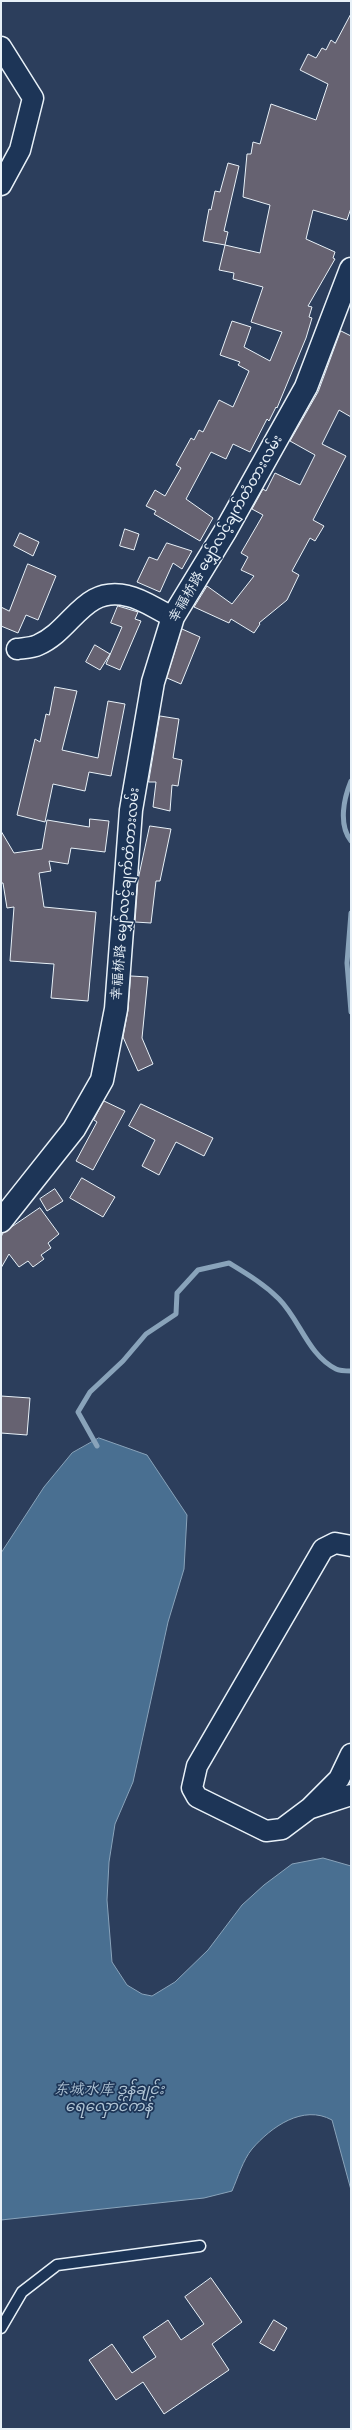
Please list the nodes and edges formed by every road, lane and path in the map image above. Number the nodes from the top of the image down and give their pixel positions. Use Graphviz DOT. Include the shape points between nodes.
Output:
graph roads {
  1 [pos="1,47"];
  2 [pos="1,185"];
  3 [pos="351,269"];
  4 [pos="173,617"];
  5 [pos="17,649"];
  6 [pos="1,1221"];
  7 [pos="351,1546"];
  8 [pos="351,1754"];
  9 [pos="351,1795"];
  10 [pos="310,1808"];
  11 [pos="200,2246"];
  12 [pos="1,2328"];
  1 -- 2 [label="street" via="33,98 20,150"];
  3 -- 4 [label="main road, 幸福桥路 မျှော်လင့်ချက်တံတားလမ်း" via="306,388 226,530"];
  4 -- 5 [label="street" via="129,596 107,594 87,603 59,631 38,645"];
  4 -- 6 [label="main road, 幸福桥路 မျှော်လင့်ချက်တံတားလမ်း" via="153,682 131,810 116,1009 102,1080 74,1129"];
  7 -- 10 [label="street" via="335,1543 323,1549 197,1766 192,1788 197,1797 266,1831 282,1829"];
  8 -- 10 [label="street" via="339,1779"];
  9 -- 10 [label="street"];
  11 -- 12 [label="lane" via="57,2265 22,2292"];
}
